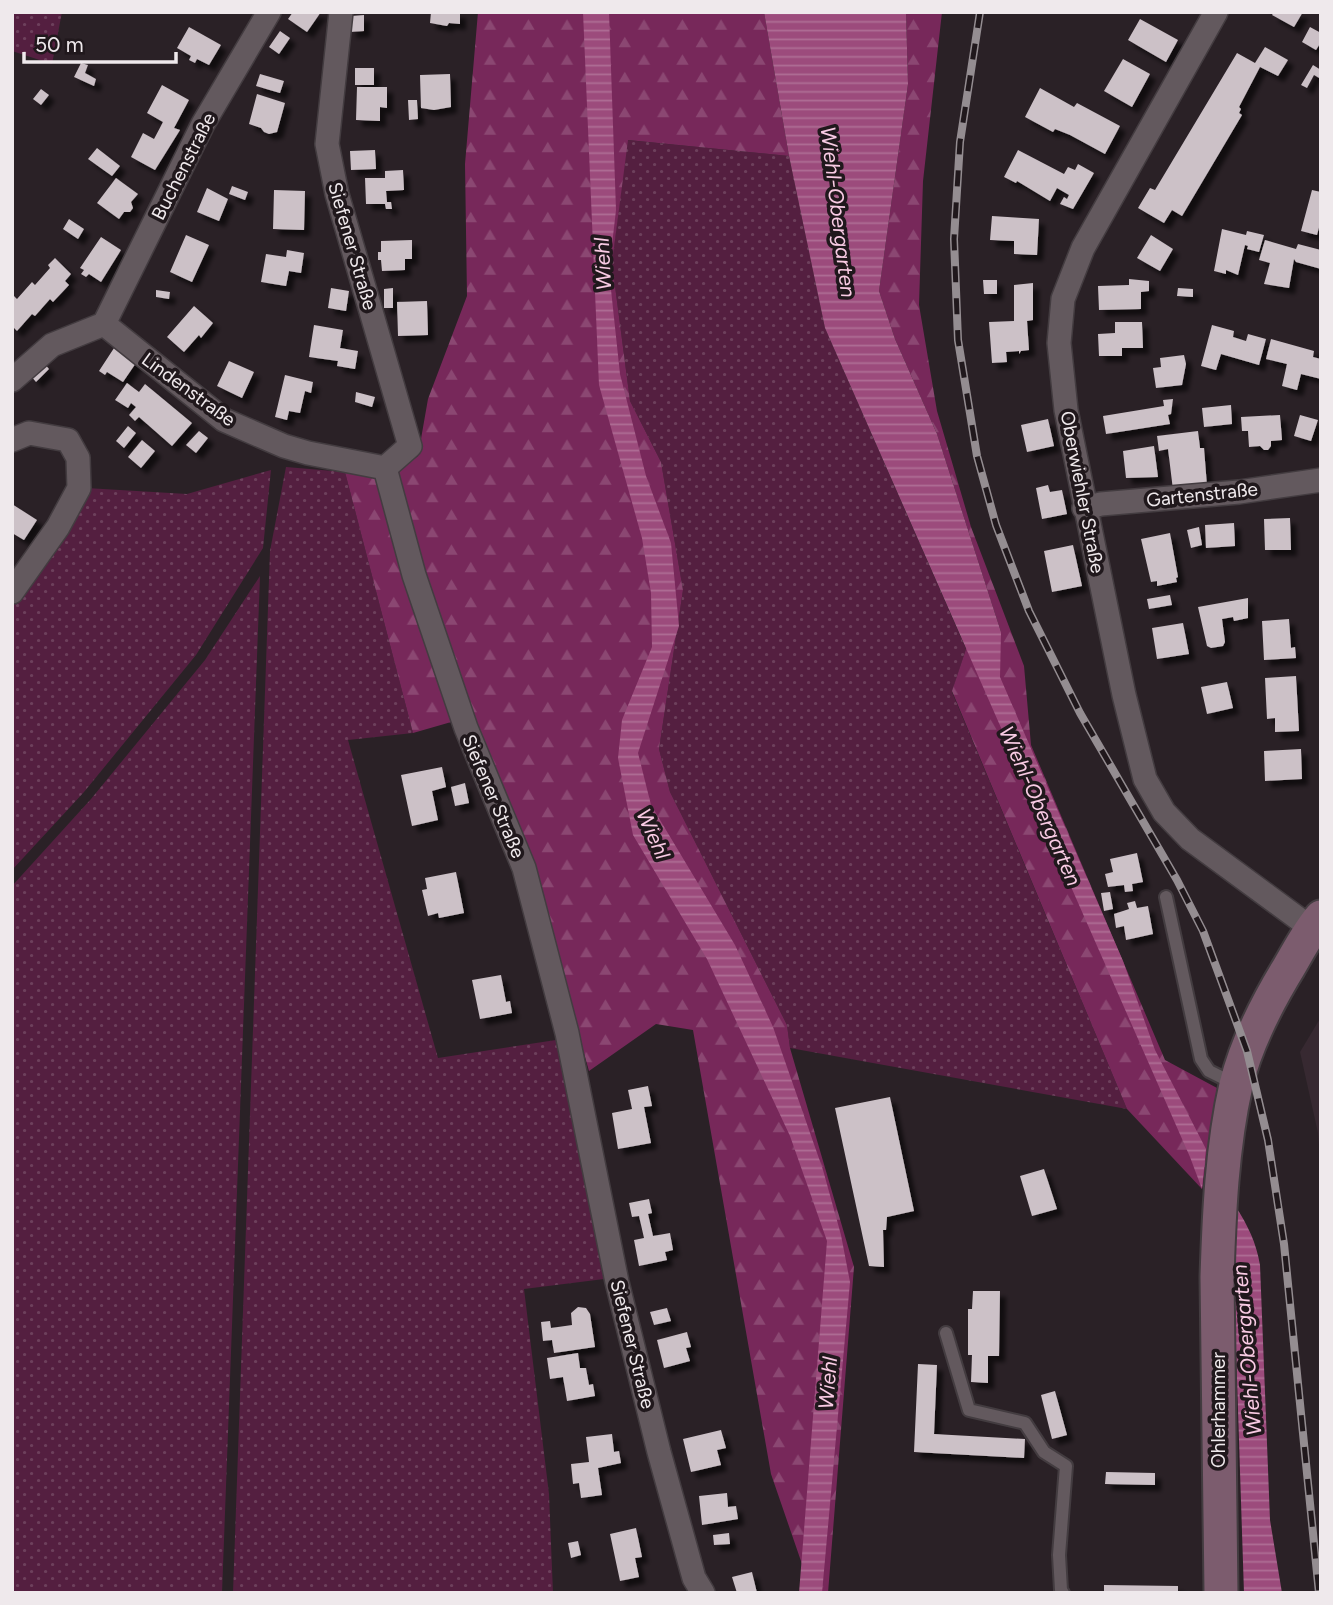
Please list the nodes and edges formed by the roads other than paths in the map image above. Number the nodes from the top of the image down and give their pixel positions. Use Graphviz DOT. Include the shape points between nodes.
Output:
graph roads {
  1 [pos="269,12"];
  2 [pos="341,12"];
  3 [pos="1216,12"];
  4 [pos="104,324"];
  5 [pos="12,380"];
  6 [pos="12,440"];
  7 [pos="385,468"];
  8 [pos="1319,476"];
  9 [pos="1084,508"];
  10 [pos="12,592"];
  11 [pos="1166,897"];
  12 [pos="1316,923"];
  13 [pos="1236,1085"];
  14 [pos="946,1333"];
  15 [pos="703,1593"];
  16 [pos="1063,1593"];
  17 [pos="1221,1593"];
  1 -- 4 [label="street, Buchenstraße" via="203,124"];
  2 -- 7 [label="street, Siefener Straße" via="327,144 337,194 411,446"];
  3 -- 9 [label="street, Oberwiehler Straße" via="1083,248 1063,299 1060,356"];
  4 -- 5 [label="street" via="52,345"];
  4 -- 7 [label="street, Lindenstraße" via="224,420 284,446"];
  6 -- 10 [label="street" via="29,433 68,440 78,458 79,488"];
  7 -- 15 [label="street, Siefener Straße" via="414,575 466,728 524,868 567,1033 617,1282 694,1578"];
  8 -- 9 [label="street, Gartenstraße" via="1239,492"];
  9 -- 12 [label="street, Oberwiehler Straße" via="1145,779 1164,811 1190,839"];
  11 -- 13 [label="lane" via="1201,1059 1209,1071"];
  12 -- 13 [label="street" via="1279,983"];
  13 -- 17 [label="street, Ohlerhammer" via="1218,1228"];
  14 -- 16 [label="lane" via="969,1410 1025,1423 1044,1452 1066,1466 1059,1555"];
}
